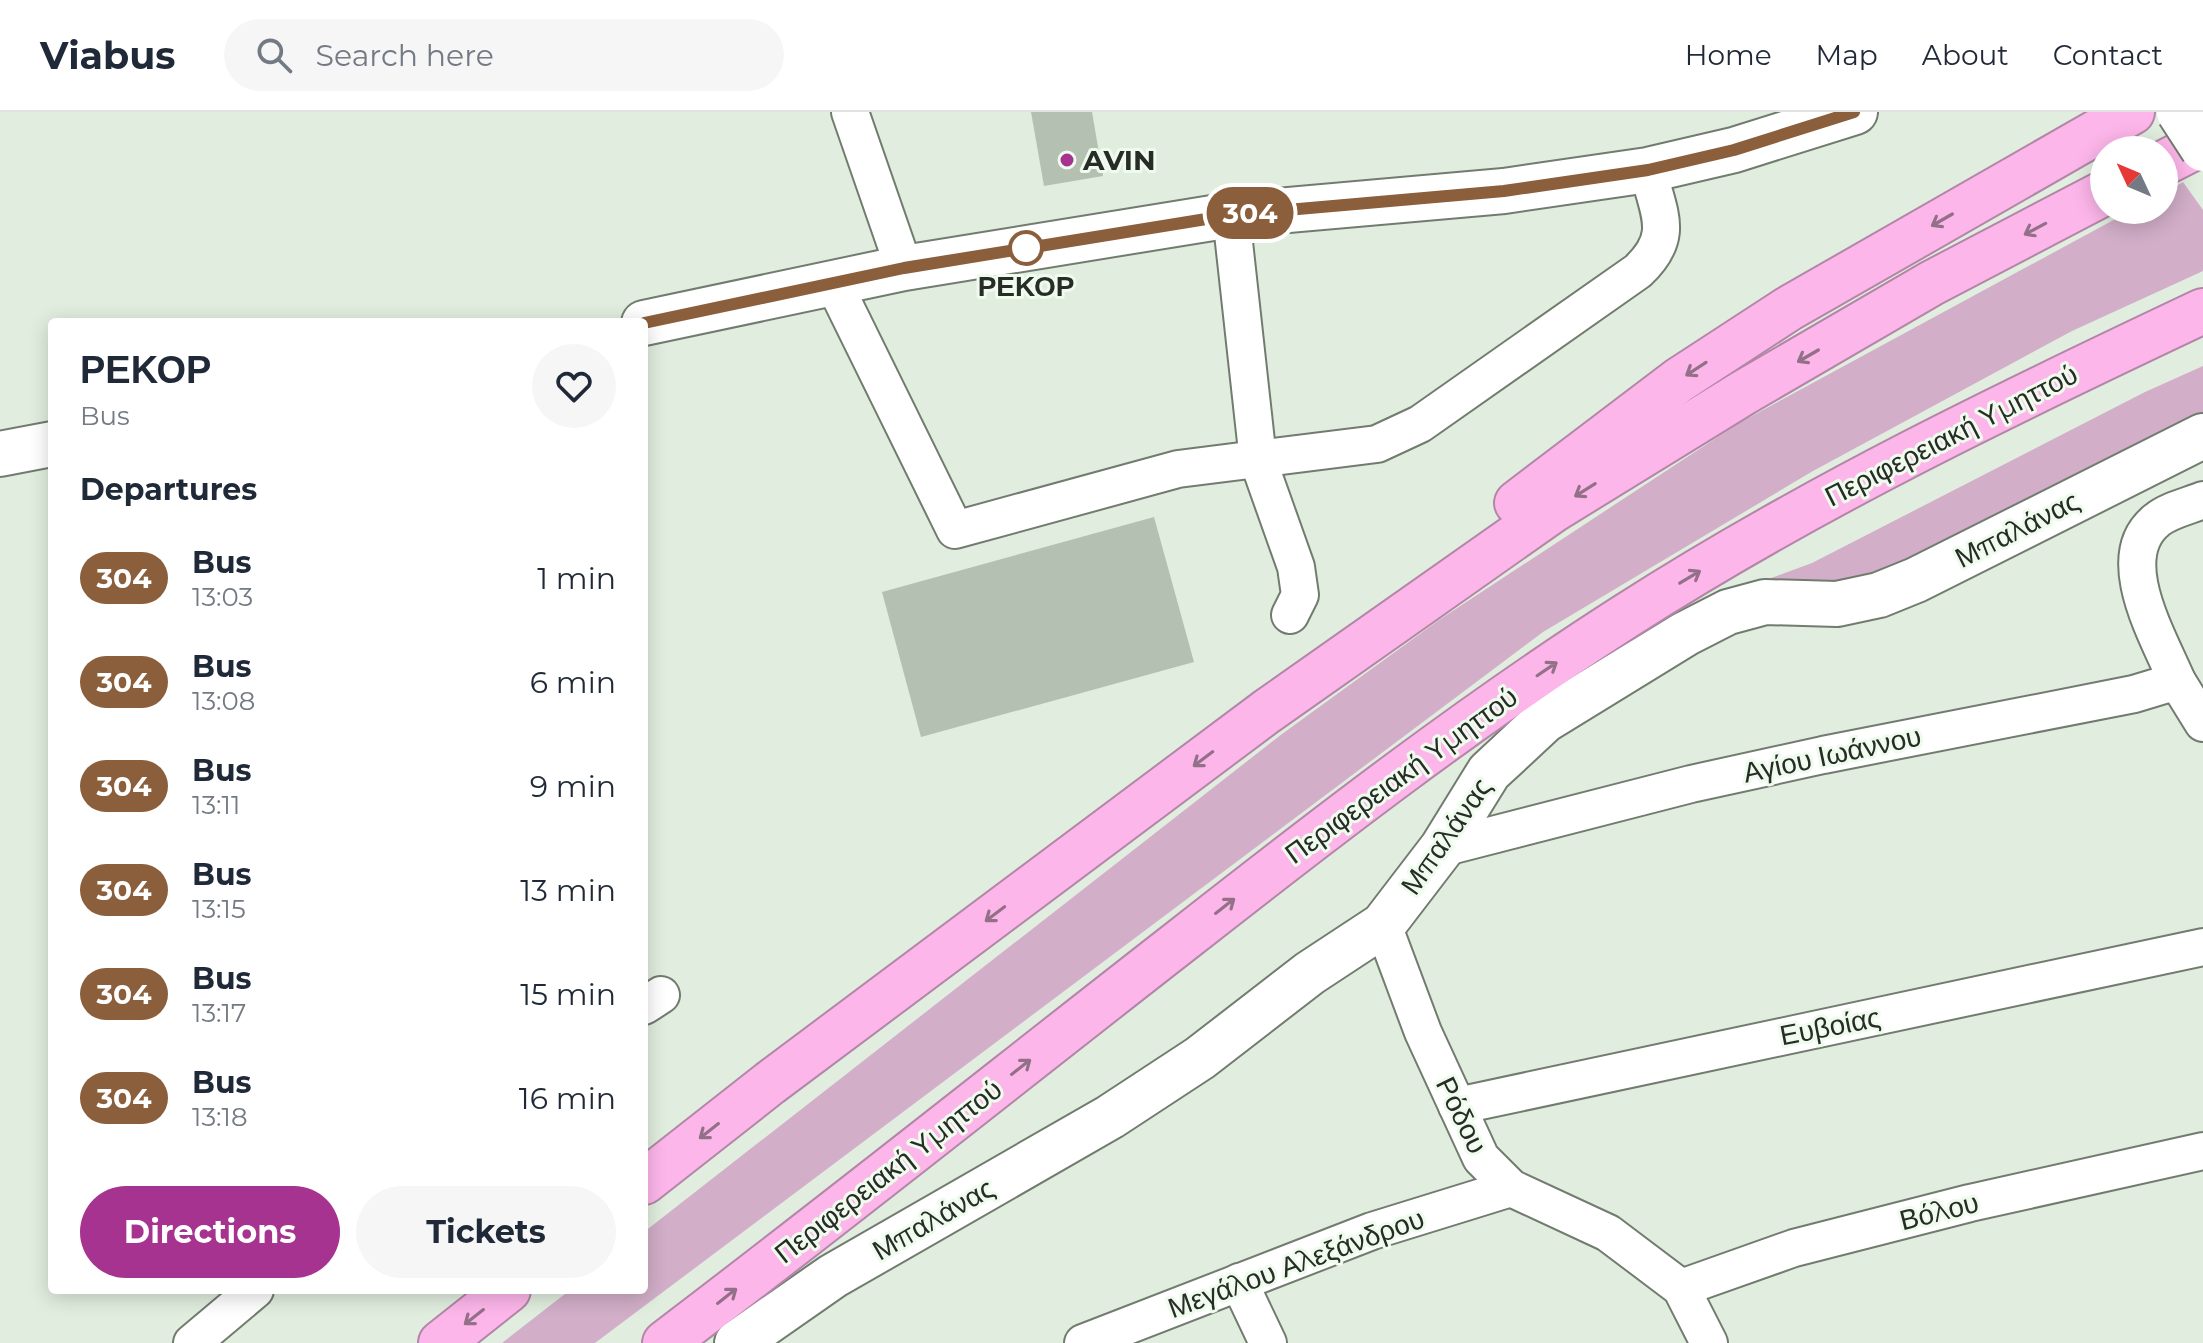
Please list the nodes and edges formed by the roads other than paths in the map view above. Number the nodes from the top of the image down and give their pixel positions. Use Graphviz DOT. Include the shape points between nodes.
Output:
graph roads {
  1 [pos="850,112"];
  2 [pos="1855,112"];
  3 [pos="2132,112"];
  4 [pos="2179,112"];
  5 [pos="2203,146"];
  6 [pos="2178,157"];
  7 [pos="1648,170"];
  8 [pos="2090,200"];
  9 [pos="1231,215"];
  10 [pos="904,268"];
  11 [pos="834,284"];
  12 [pos="2203,311"];
  13 [pos="648,322"];
  14 [pos="2203,336"];
  15 [pos="1960,426"];
  16 [pos="2203,436"];
  17 [pos="48,445"];
  18 [pos="0,454"];
  19 [pos="1258,460"];
  20 [pos="2203,500"];
  21 [pos="1290,615"];
  22 [pos="2177,681"];
  23 [pos="1266,712"];
  24 [pos="2203,723"];
  25 [pos="1442,848"];
  26 [pos="1383,925"];
  27 [pos="2203,947"];
  28 [pos="1457,1106"];
  29 [pos="2203,1151"];
  30 [pos="648,1179"];
  31 [pos="1511,1188"];
  32 [pos="1239,1282"];
  33 [pos="1681,1288"];
  34 [pos="250,1294"];
  35 [pos="503,1294"];
  36 [pos="192,1343"];
  37 [pos="441,1343"];
  38 [pos="665,1343"];
  39 [pos="737,1343"];
  40 [pos="1083,1343"];
  41 [pos="1268,1343"];
  42 [pos="1709,1343"];
  1 -- 10 [label="street"];
  2 -- 7 [label="street"];
  3 -- 23 [label="highway, one-way" via="1788,309 1679,380 1323,650"];
  4 -- 5 [label="street, bridge"];
  5 -- 6 [label="highway"];
  7 -- 9 [label="street" via="1489,193"];
  7 -- 19 [label="street" via="1662,239 1638,271 1420,424 1377,444"];
  8 -- 23 [label="highway, one-way" via="1919,291 1553,510"];
  9 -- 10 [label="street"];
  9 -- 19 [label="street"];
  10 -- 11 [label="street"];
  11 -- 13 [label="street"];
  11 -- 19 [label="street" via="955,530 1178,469"];
  12 -- 15 [label="highway, Περιφερειακή Υμηττού"];
  14 -- 15 [label="highway"];
  38 -- 15 [label="highway, Περιφερειακή Υμηττού, one-way" via="1331,824 1476,718 1723,556"];
  16 -- 25 [label="street, Μπαλάνας" via="1879,595 1837,604 1765,602 1728,612 1685,634 1545,720 1489,772"];
  17 -- 18 [label="street"];
  19 -- 21 [label="street" via="1296,567 1300,595"];
  20 -- 22 [label="street" via="2158,519 2143,535 2136,562 2138,586"];
  22 -- 24 [label="street"];
  22 -- 25 [label="street, Αγίου Ιωάννου" via="1720,778"];
  23 -- 30 [label="highway, one-way"];
  25 -- 26 [label="street, Μπαλάνας"];
  26 -- 28 [label="street, Ρόδου"];
  26 -- 39 [label="street, Μπαλάνας" via="1110,1117 833,1276"];
  27 -- 28 [label="street, Ευβοίας"];
  28 -- 31 [label="street, Ρόδου" via="1481,1158"];
  29 -- 33 [label="street, Βόλου" via="1794,1248"];
  31 -- 32 [label="street, Μεγάλου Αλεξάνδρου" via="1372,1231"];
  31 -- 33 [label="street, Ρόδου" via="1608,1233"];
  32 -- 40 [label="street, Μεγάλου Αλεξάνδρου"];
  32 -- 41 [label="street"];
  33 -- 42 [label="street, Ρόδου"];
  34 -- 36 [label="street"];
  35 -- 37 [label="highway, one-way"];
}
